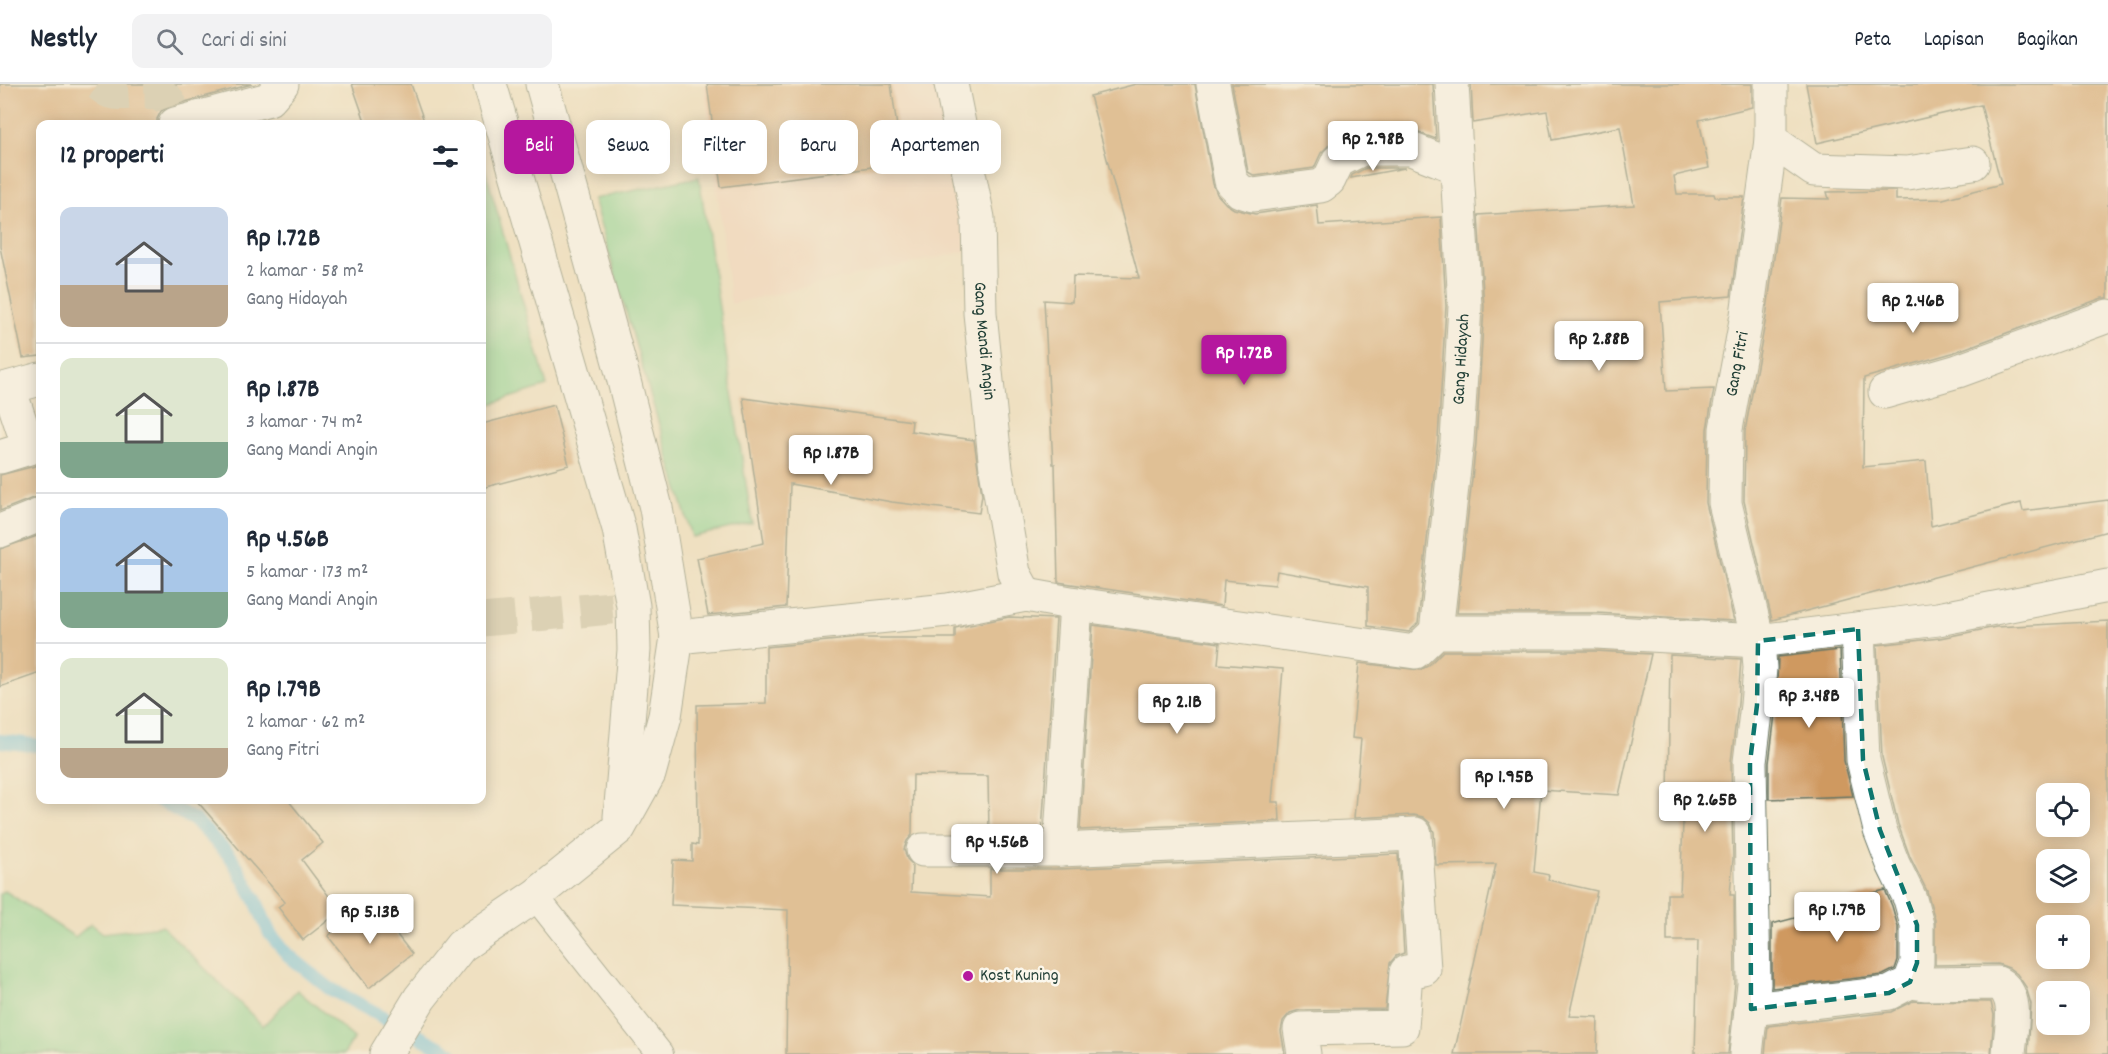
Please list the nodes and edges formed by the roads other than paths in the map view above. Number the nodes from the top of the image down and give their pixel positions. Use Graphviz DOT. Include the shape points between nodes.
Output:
graph roads {
  1 [pos="282,84"];
  2 [pos="489,84"];
  3 [pos="542,84"];
  4 [pos="951,84"];
  5 [pos="1213,84"];
  6 [pos="1452,84"];
  7 [pos="1771,84"];
  8 [pos="190,120"];
  9 [pos="1771,140"];
  10 [pos="1973,163"];
  11 [pos="1456,167"];
  12 [pos="2108,316"];
  13 [pos="36,380"];
  14 [pos="4,389"];
  15 [pos="1885,392"];
  16 [pos="0,457"];
  17 [pos="36,517"];
  18 [pos="0,531"];
  19 [pos="2108,586"];
  20 [pos="1026,594"];
  21 [pos="1076,604"];
  22 [pos="1858,629"];
  23 [pos="1436,632"];
  24 [pos="677,637"];
  25 [pos="1758,641"];
  26 [pos="619,828"];
  27 [pos="923,850"];
  28 [pos="1060,850"];
  29 [pos="535,896"];
  30 [pos="1910,982"];
  31 [pos="1751,1009"];
  32 [pos="1405,1041"];
  33 [pos="386,1054"];
  34 [pos="660,1054"];
  35 [pos="1305,1054"];
  36 [pos="1746,1054"];
  37 [pos="2009,1054"];
  1 -- 8 [label="street" via="269,99"];
  2 -- 26 [label="street" via="620,529 633,606 634,650"];
  3 -- 24 [label="street" via="656,508"];
  4 -- 20 [label="street, Gang Mandi Angin" via="978,218 980,313 996,470 1014,573"];
  5 -- 11 [label="street" via="1231,181 1240,191 1253,195 1321,186 1329,180 1338,161 1362,149 1411,149"];
  6 -- 11 [label="street, Gang Hidayah"];
  7 -- 9 [label="street, Gang Fitri"];
  9 -- 10 [label="street" via="1814,170 1907,173"];
  9 -- 25 [label="street, Gang Fitri" via="1726,439 1725,503"];
  11 -- 23 [label="street, Gang Hidayah" via="1465,306 1457,441"];
  12 -- 15 [label="street" via="1958,371"];
  13 -- 14 [label="street"];
  14 -- 16 [label="street" via="29,448"];
  17 -- 18 [label="street"];
  19 -- 22 [label="street" via="1938,619"];
  20 -- 21 [label="street"];
  20 -- 24 [label="street" via="948,610"];
  21 -- 23 [label="street" via="1415,652"];
  21 -- 28 [label="street"];
  22 -- 25 [label="street"];
  22 -- 30 [label="street" via="1863,760 1880,830 1917,925 1917,963"];
  23 -- 25 [label="street" via="1596,632"];
  24 -- 26 [label="street" via="665,716 649,774"];
  25 -- 31 [label="street, Gang Fitri" via="1760,668 1750,762 1754,984"];
  26 -- 29 [label="street"];
  27 -- 28 [label="street"];
  28 -- 32 [label="street" via="1415,834 1425,969 1406,972"];
  29 -- 33 [label="street" via="461,946 420,998"];
  29 -- 34 [label="lane"];
  30 -- 31 [label="street" via="1889,993"];
  30 -- 37 [label="street" via="1998,983 2004,987 2012,1000"];
  31 -- 36 [label="street, Gang Fitri"];
  32 -- 35 [label="street" via="1300,1029"];
}
